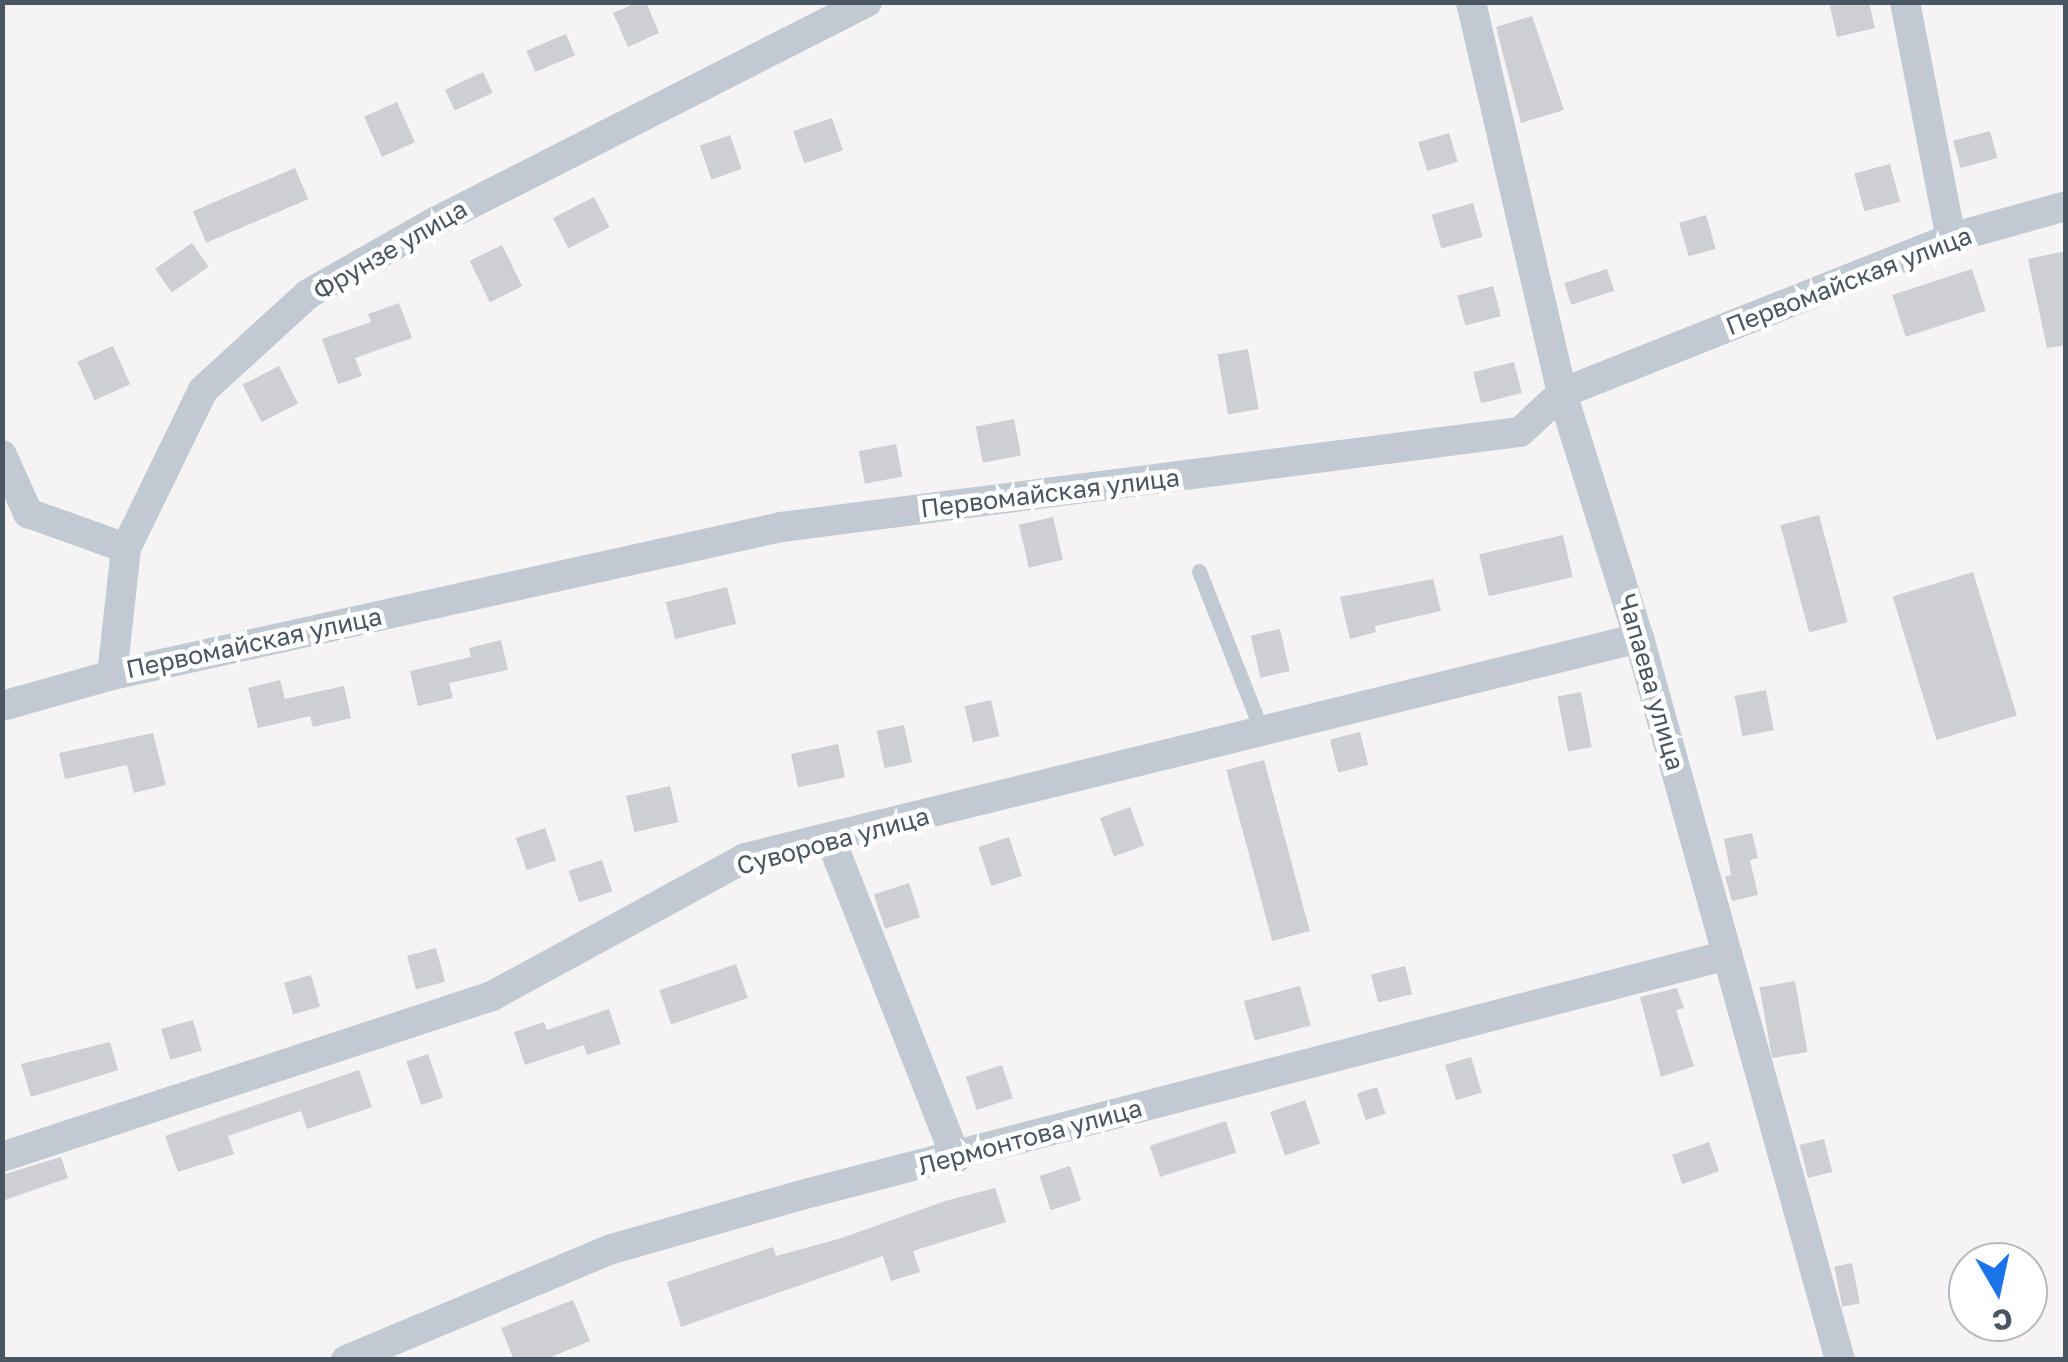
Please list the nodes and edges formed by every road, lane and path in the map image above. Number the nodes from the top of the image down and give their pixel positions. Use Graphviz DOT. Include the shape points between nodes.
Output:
graph roads {
  1 [pos="867,2"];
  2 [pos="1471,2"];
  3 [pos="1906,2"];
  4 [pos="2066,206"];
  5 [pos="1951,238"];
  6 [pos="1562,392"];
  7 [pos="2,455"];
  8 [pos="126,548"];
  9 [pos="1199,571"];
  10 [pos="1640,638"];
  11 [pos="112,675"];
  12 [pos="2,706"];
  13 [pos="1262,732"];
  14 [pos="830,838"];
  15 [pos="1728,955"];
  16 [pos="2,1157"];
  17 [pos="956,1158"];
  18 [pos="346,1360"];
  19 [pos="1840,1360"];
  1 -- 8 [label="street, Фрунзе улица" via="435,222 308,294 203,390"];
  2 -- 6 [label="street, Чапаева улица"];
  3 -- 5 [label="street"];
  4 -- 5 [label="street, Первомайская улица"];
  5 -- 6 [label="street, Первомайская улица"];
  6 -- 10 [label="street, Чапаева улица"];
  6 -- 11 [label="street, Первомайская улица" via="1520,432 781,527"];
  7 -- 8 [label="street" via="28,513"];
  8 -- 11 [label="street, Фрунзе улица"];
  9 -- 13 [label="lane"];
  10 -- 13 [label="street, Суворова улица"];
  10 -- 15 [label="street, Чапаева улица"];
  11 -- 12 [label="street, Первомайская улица"];
  13 -- 14 [label="street, Суворова улица"];
  14 -- 16 [label="street, Суворова улица" via="746,858 492,996"];
  14 -- 17 [label="street"];
  15 -- 17 [label="street, Лермонтова улица"];
  15 -- 19 [label="street, Чапаева улица"];
  17 -- 18 [label="street, Лермонтова улица" via="612,1250"];
}
